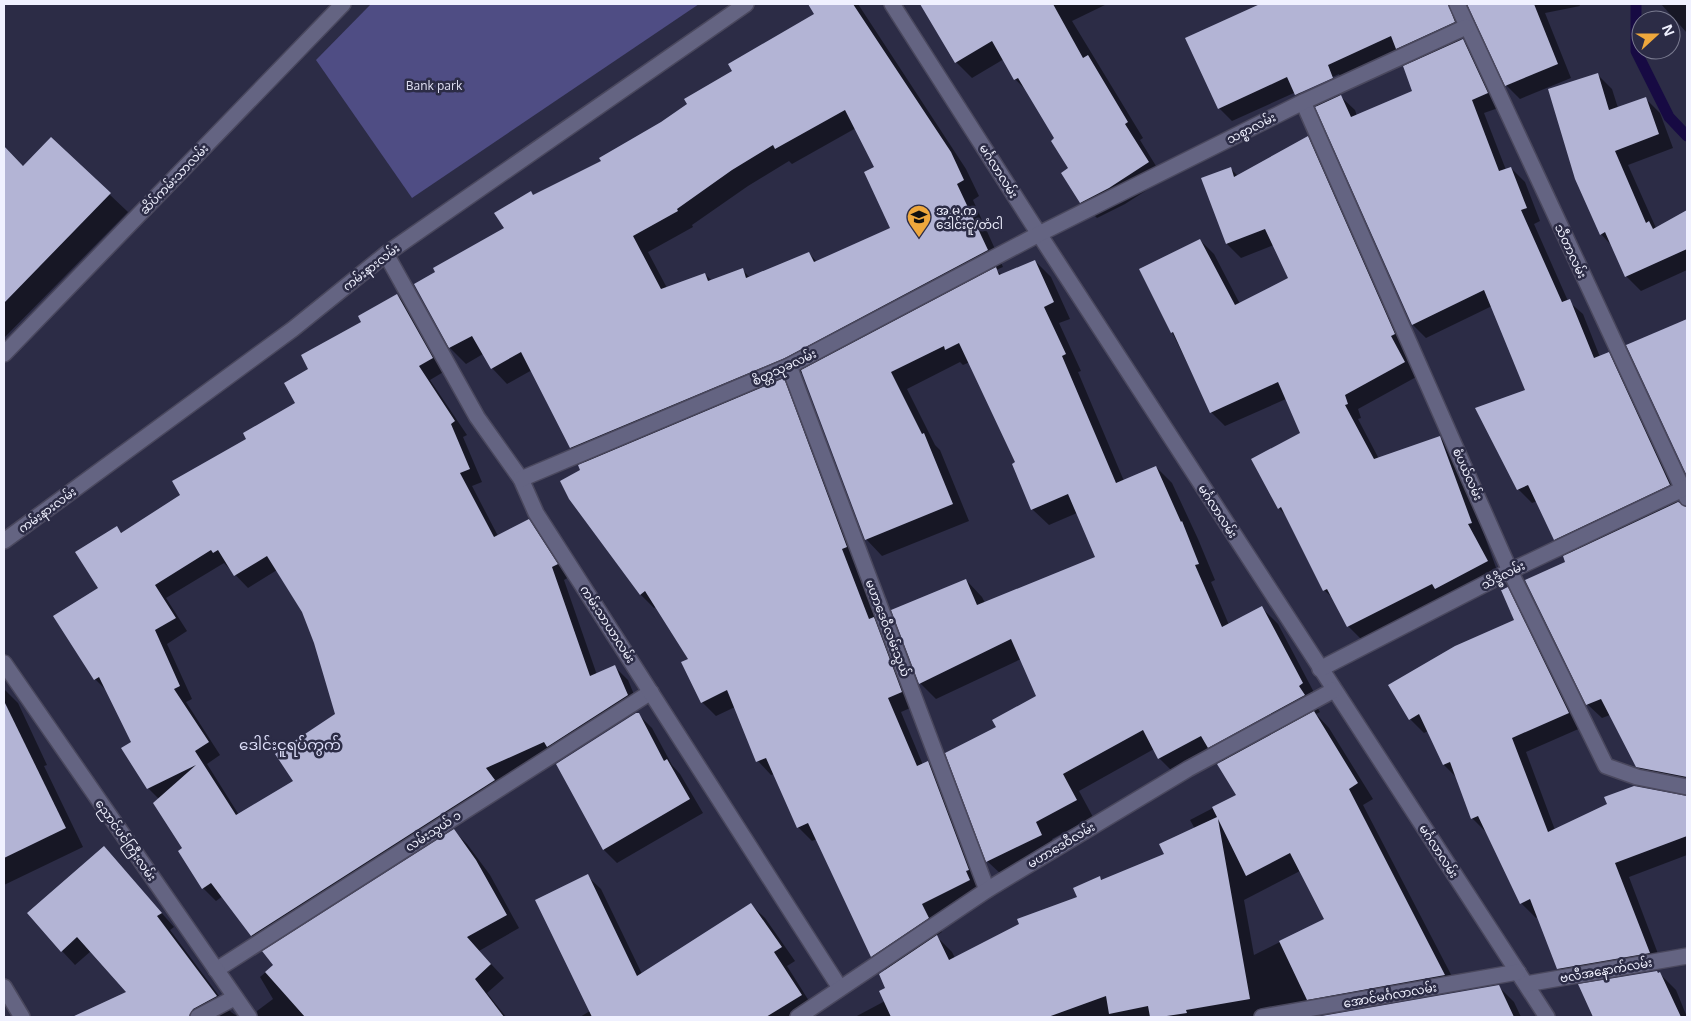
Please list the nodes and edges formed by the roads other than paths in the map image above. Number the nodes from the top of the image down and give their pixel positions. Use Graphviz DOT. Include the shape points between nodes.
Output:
graph roads {
  1 [pos="343,4"];
  2 [pos="746,4"];
  3 [pos="892,4"];
  4 [pos="1457,4"];
  5 [pos="1466,27"];
  6 [pos="1303,102"];
  7 [pos="1038,234"];
  8 [pos="386,254"];
  9 [pos="4,354"];
  10 [pos="789,366"];
  11 [pos="521,479"];
  12 [pos="1686,492"];
  13 [pos="4,541"];
  14 [pos="1510,571"];
  15 [pos="4,663"];
  16 [pos="1320,669"];
  17 [pos="1334,690"];
  18 [pos="651,692"];
  19 [pos="1687,787"];
  20 [pos="987,890"];
  21 [pos="1687,956"];
  22 [pos="216,970"];
  23 [pos="1522,978"];
  24 [pos="4,988"];
  25 [pos="840,988"];
  26 [pos="234,998"];
  27 [pos="22,1017"];
  28 [pos="198,1017"];
  29 [pos="249,1017"];
  30 [pos="798,1017"];
  31 [pos="1262,1017"];
  32 [pos="1547,1017"];
  1 -- 9 [label="street, ဆိပ်ကမ်းသာလမ်း"];
  2 -- 8 [label="street, ကမ်းနားလမ်း"];
  3 -- 7 [label="street, မင်္ဂလာလမ်း"];
  4 -- 5 [label="street, သီတာလမ်း"];
  5 -- 6 [label="street, သစ္စာလမ်း"];
  5 -- 12 [label="street, သီတာလမ်း"];
  6 -- 7 [label="street, သစ္စာလမ်း"];
  6 -- 14 [label="street, စံပယ်လမ်း"];
  7 -- 10 [label="street, စိတ္တသုခလမ်း"];
  7 -- 16 [label="street, မင်္ဂလာလမ်း"];
  8 -- 11 [label="street, ကမ်းသာယာလမ်း" via="477,417"];
  8 -- 13 [label="street, ကမ်းနားလမ်း" via="293,329"];
  10 -- 11 [label="street, စိတ္တသုခလမ်း"];
  10 -- 20 [label="street, မဟာဒေဝီလမ်းသွယ်"];
  11 -- 18 [label="street, ကမ်းသာယာလမ်း" via="536,513"];
  12 -- 14 [label="street, သိဒ္ဓိလမ်း"];
  14 -- 16 [label="street, သိဒ္ဓိလမ်း"];
  14 -- 19 [label="street, စံပယ်လမ်း" via="1606,766"];
  15 -- 22 [label="street, ညောင်ပင်ကြီးလမ်း"];
  16 -- 17 [label="street, မင်္ဂလာလမ်း"];
  17 -- 20 [label="street, မဟာဒေဝီလမ်း" via="1188,769"];
  17 -- 23 [label="street, မင်္ဂလာလမ်း"];
  18 -- 22 [label="street, လမ်းသွယ် ၁"];
  18 -- 25 [label="street, ကမ်းသာယာလမ်း"];
  20 -- 25 [label="street, မဟာဒေဝီလမ်း"];
  21 -- 23 [label="street, ဗလီအနောက်လမ်း"];
  22 -- 26 [label="street, ညောင်ပင်ကြီးလမ်း"];
  23 -- 31 [label="street, အောင်မင်္ဂလာလမ်း"];
  23 -- 32 [label="street, မင်္ဂလာလမ်း"];
  24 -- 27 [label="street"];
  25 -- 30 [label="street, မဟာဒေဝီလမ်း"];
  26 -- 28 [label="street"];
  26 -- 29 [label="street, ညောင်ပင်ကြီးလမ်း"];
}
